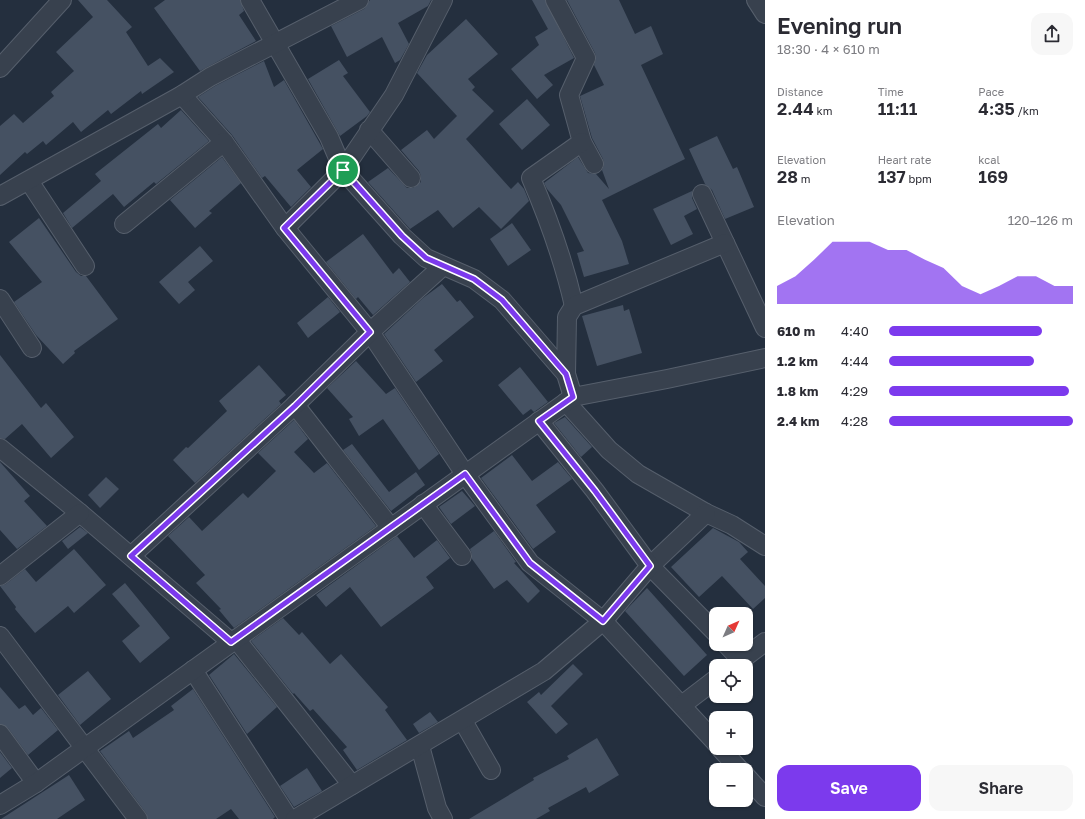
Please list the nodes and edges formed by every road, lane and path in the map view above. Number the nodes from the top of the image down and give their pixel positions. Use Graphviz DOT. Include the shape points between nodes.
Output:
graph roads {
  1 [pos="62,0"];
  2 [pos="250,0"];
  3 [pos="359,0"];
  4 [pos="442,0"];
  5 [pos="555,0"];
  6 [pos="756,0"];
  7 [pos="765,14"];
  8 [pos="274,43"];
  9 [pos="0,68"];
  10 [pos="182,95"];
  11 [pos="370,130"];
  12 [pos="224,142"];
  13 [pos="582,142"];
  14 [pos="594,164"];
  15 [pos="343,170"];
  16 [pos="410,178"];
  17 [pos="30,181"];
  18 [pos="702,194"];
  19 [pos="0,196"];
  20 [pos="124,224"];
  21 [pos="284,228"];
  22 [pos="725,243"];
  23 [pos="85,266"];
  24 [pos="443,266"];
  25 [pos="0,299"];
  26 [pos="574,306"];
  27 [pos="765,328"];
  28 [pos="370,332"];
  29 [pos="32,348"];
  30 [pos="765,358"];
  31 [pos="566,374"];
  32 [pos="570,399"];
  33 [pos="295,406"];
  34 [pos="539,421"];
  35 [pos="0,448"];
  36 [pos="465,474"];
  37 [pos="423,504"];
  38 [pos="80,513"];
  39 [pos="706,513"];
  40 [pos="391,528"];
  41 [pos="765,546"];
  42 [pos="131,556"];
  43 [pos="462,556"];
  44 [pos="650,566"];
  45 [pos="0,576"];
  46 [pos="603,621"];
  47 [pos="709,626"];
  48 [pos="0,636"];
  49 [pos="234,640"];
  50 [pos="765,642"];
  51 [pos="743,659"];
  52 [pos="193,670"];
  53 [pos="709,684"];
  54 [pos="682,705"];
  55 [pos="463,721"];
  56 [pos="0,734"];
  57 [pos="709,735"];
  58 [pos="420,746"];
  59 [pos="84,748"];
  60 [pos="726,755"];
  61 [pos="734,763"];
  62 [pos="491,770"];
  63 [pos="36,783"];
  64 [pos="753,784"];
  65 [pos="352,785"];
  66 [pos="765,797"];
  67 [pos="0,805"];
  68 [pos="138,819"];
  69 [pos="289,819"];
  70 [pos="295,819"];
  71 [pos="443,819"];
  1 -- 9 [label="street"];
  2 -- 8 [label="street"];
  3 -- 8 [label="street"];
  4 -- 11 [label="street" via="394,95"];
  5 -- 13 [label="street" via="586,58 569,94"];
  6 -- 7 [label="street"];
  8 -- 10 [label="street"];
  8 -- 15 [label="street" via="329,137"];
  10 -- 12 [label="street"];
  10 -- 17 [label="street"];
  11 -- 15 [label="street"];
  11 -- 16 [label="street"];
  12 -- 20 [label="street"];
  12 -- 21 [label="street"];
  13 -- 14 [label="street"];
  13 -- 26 [label="street" via="531,178 567,275"];
  15 -- 21 [label="street"];
  15 -- 24 [label="street" via="402,236 426,258"];
  17 -- 19 [label="street"];
  17 -- 23 [label="street"];
  18 -- 22 [label="street"];
  21 -- 28 [label="street"];
  22 -- 26 [label="street"];
  22 -- 27 [label="street"];
  24 -- 28 [label="street"];
  24 -- 31 [label="street" via="474,279 502,300"];
  25 -- 29 [label="street"];
  26 -- 31 [label="street" via="567,317"];
  28 -- 33 [label="street"];
  28 -- 36 [label="street"];
  30 -- 32 [label="street"];
  31 -- 32 [label="street"];
  32 -- 34 [label="street"];
  32 -- 39 [label="street" via="609,450 638,474"];
  33 -- 40 [label="street"];
  33 -- 42 [label="street"];
  34 -- 36 [label="street"];
  34 -- 44 [label="street"];
  35 -- 38 [label="street"];
  36 -- 37 [label="street"];
  36 -- 46 [label="street" via="530,563"];
  37 -- 40 [label="street"];
  37 -- 43 [label="street"];
  38 -- 42 [label="street"];
  38 -- 45 [label="street"];
  39 -- 41 [label="street" via="732,525"];
  39 -- 44 [label="street"];
  40 -- 49 [label="street"];
  42 -- 49 [label="street"];
  44 -- 46 [label="street"];
  44 -- 47 [label="street"];
  46 -- 54 [label="street"];
  46 -- 55 [label="street" via="544,671"];
  48 -- 59 [label="street"];
  49 -- 52 [label="street"];
  49 -- 65 [label="street"];
  50 -- 51 [label="street"];
  52 -- 59 [label="street"];
  52 -- 69 [label="street"];
  53 -- 54 [label="street"];
  54 -- 57 [label="street"];
  55 -- 58 [label="street"];
  55 -- 62 [label="street"];
  56 -- 63 [label="street"];
  58 -- 65 [label="street"];
  58 -- 71 [label="street" via="437,808"];
  59 -- 63 [label="street"];
  59 -- 68 [label="street"];
  60 -- 61 [label="street"];
  63 -- 67 [label="street"];
  64 -- 66 [label="street"];
  65 -- 70 [label="street"];
}
